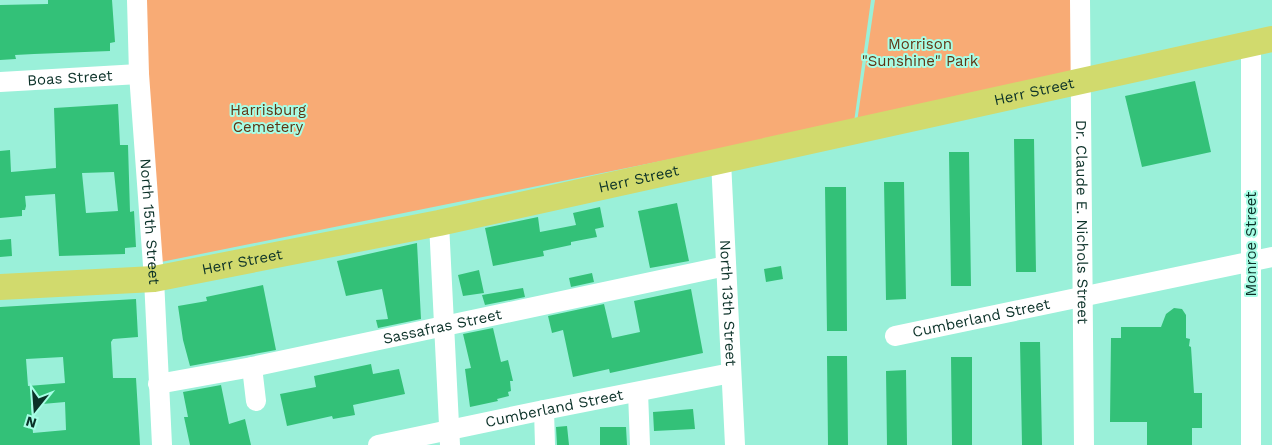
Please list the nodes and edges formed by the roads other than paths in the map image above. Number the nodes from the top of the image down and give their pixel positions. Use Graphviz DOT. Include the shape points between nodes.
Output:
graph roads {
  1 [pos="137,0"];
  2 [pos="1080,0"];
  3 [pos="1261,41"];
  4 [pos="139,74"];
  5 [pos="1080,81"];
  6 [pos="0,82"];
  7 [pos="721,161"];
  8 [pos="439,223"];
  9 [pos="1272,256"];
  10 [pos="1251,261"];
  11 [pos="726,266"];
  12 [pos="154,279"];
  13 [pos="0,287"];
  14 [pos="1082,297"];
  15 [pos="444,326"];
  16 [pos="895,336"];
  17 [pos="252,367"];
  18 [pos="731,373"];
  19 [pos="158,384"];
  20 [pos="638,392"];
  21 [pos="256,401"];
  22 [pos="544,410"];
  23 [pos="449,438"];
  24 [pos="162,445"];
  25 [pos="378,445"];
  26 [pos="545,445"];
  27 [pos="640,445"];
  28 [pos="734,445"];
  29 [pos="1084,445"];
  30 [pos="1251,445"];
  1 -- 4 [label="street, North 15th Street"];
  2 -- 5 [label="street, Dr. Claude E. Nichols Street"];
  3 -- 5 [label="main road, Herr Street"];
  3 -- 10 [label="street, Monroe Street"];
  4 -- 6 [label="street, Boas Street"];
  4 -- 12 [label="street, North 15th Street"];
  5 -- 7 [label="main road, Herr Street"];
  5 -- 14 [label="street, Dr. Claude E. Nichols Street"];
  7 -- 8 [label="main road, Herr Street"];
  7 -- 11 [label="street, North 13th Street"];
  8 -- 12 [label="main road, Herr Street"];
  8 -- 15 [label="street"];
  9 -- 10 [label="street, Cumberland Street"];
  10 -- 14 [label="street, Cumberland Street"];
  10 -- 30 [label="street, Monroe Street"];
  11 -- 15 [label="street, Sassafras Street"];
  11 -- 18 [label="street, North 13th Street"];
  12 -- 13 [label="main road, Herr Street"];
  12 -- 19 [label="street, North 15th Street"];
  14 -- 16 [label="street, Cumberland Street"];
  14 -- 29 [label="street, Dr. Claude E. Nichols Street"];
  15 -- 17 [label="street, Sassafras Street"];
  15 -- 23 [label="street"];
  17 -- 19 [label="street, Sassafras Street"];
  17 -- 21 [label="street"];
  18 -- 20 [label="street, Cumberland Street"];
  18 -- 28 [label="street, North 13th Street"];
  19 -- 24 [label="street, North 15th Street"];
  20 -- 22 [label="street, Cumberland Street"];
  20 -- 27 [label="street"];
  22 -- 23 [label="street, Cumberland Street"];
  22 -- 26 [label="street"];
  23 -- 25 [label="street, Cumberland Street"];
}
